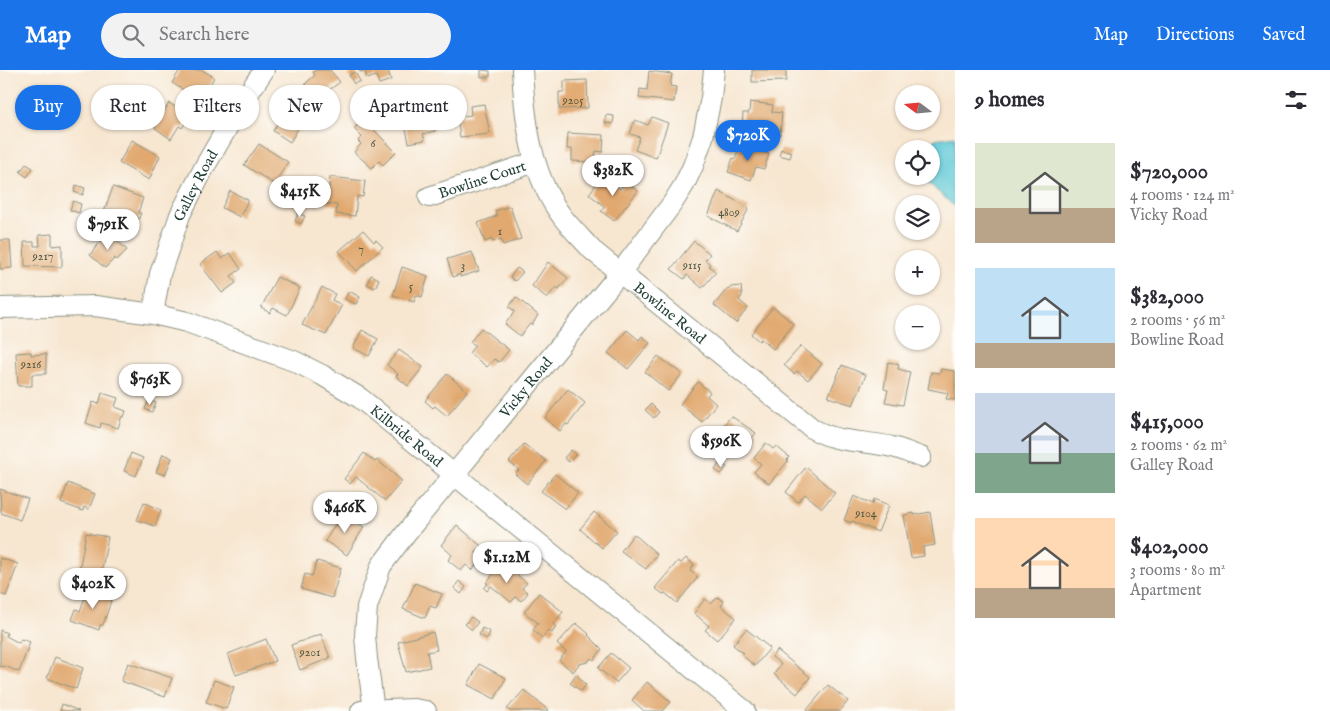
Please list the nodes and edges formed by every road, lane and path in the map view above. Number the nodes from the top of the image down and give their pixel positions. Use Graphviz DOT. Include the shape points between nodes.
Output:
graph roads {
  1 [pos="264,70"];
  2 [pos="522,70"];
  3 [pos="714,70"];
  4 [pos="535,162"];
  5 [pos="429,197"];
  6 [pos="620,272"];
  7 [pos="0,308"];
  8 [pos="153,314"];
  9 [pos="921,457"];
  10 [pos="455,475"];
  11 [pos="369,711"];
  12 [pos="426,711"];
  13 [pos="745,711"];
  1 -- 8 [label="street, Galley Road" via="204,166 180,215 160,274"];
  2 -- 4 [label="street, Bowline Road" via="529,140"];
  3 -- 6 [label="street, Vicky Road" via="703,138 693,166 672,204"];
  4 -- 5 [label="street, Bowline Court"];
  4 -- 6 [label="street, Bowline Road" via="562,217 592,250"];
  6 -- 9 [label="street, Bowline Road" via="813,430 840,440 891,446"];
  6 -- 10 [label="street, Vicky Road"];
  7 -- 8 [label="street, Kilbride Road" via="95,306"];
  8 -- 10 [label="street, Kilbride Road" via="206,328 322,375 360,398"];
  10 -- 11 [label="street, Vicky Road" via="381,566 367,607 365,636"];
  10 -- 13 [label="street, Kilbride Road"];
  11 -- 12 [label="street"];
}
